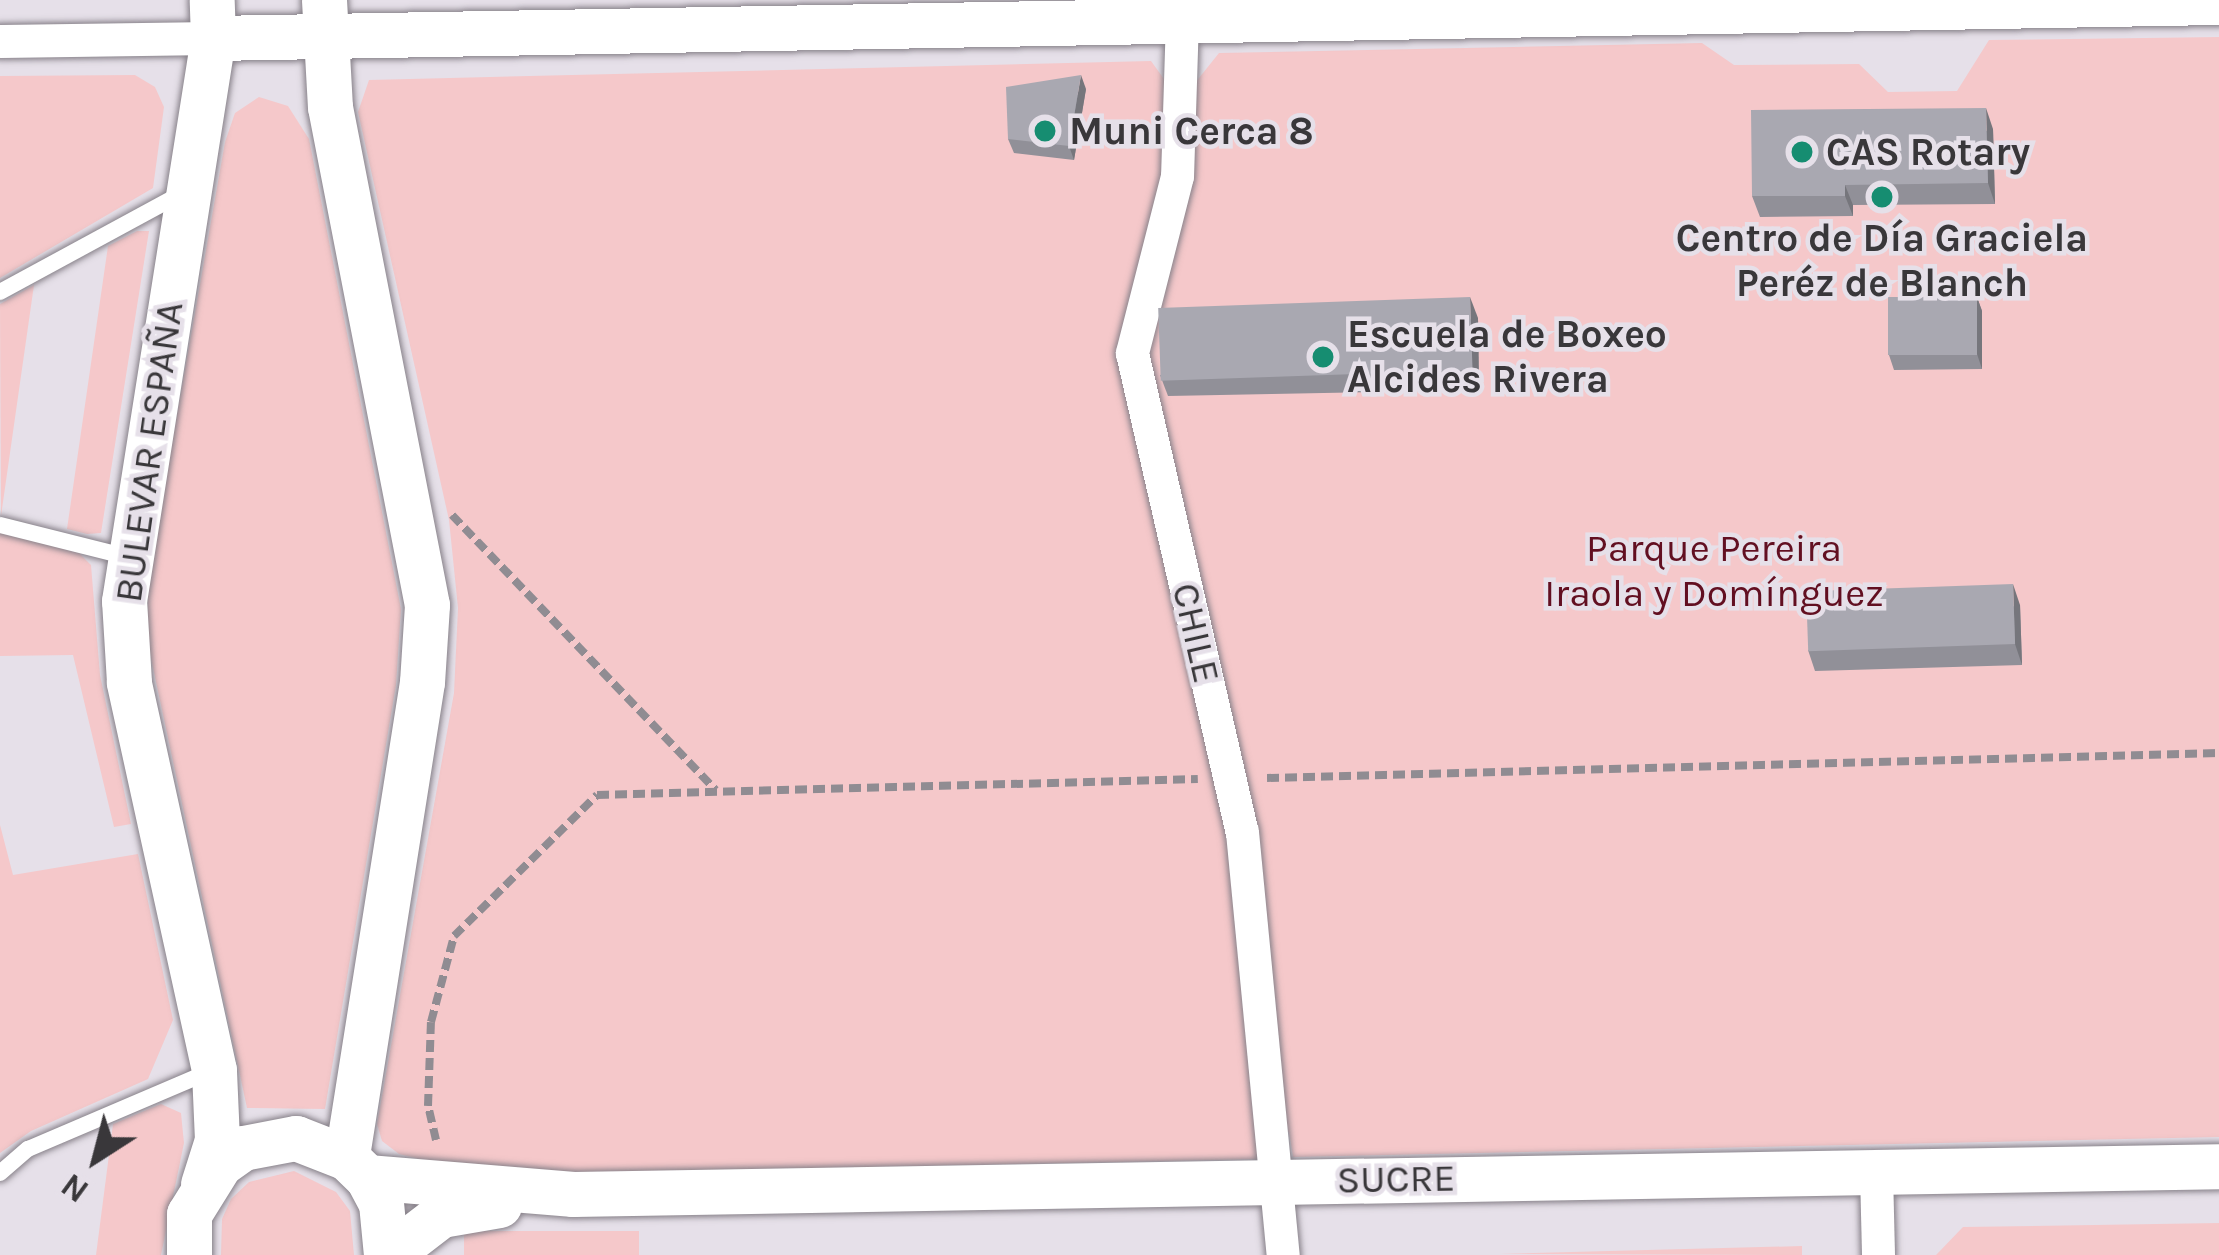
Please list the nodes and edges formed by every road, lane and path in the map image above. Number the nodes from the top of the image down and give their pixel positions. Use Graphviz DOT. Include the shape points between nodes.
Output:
graph roads {
  1 [pos="2219,2"];
  2 [pos="1927,3"];
  3 [pos="1134,10"];
  4 [pos="1182,18"];
  5 [pos="212,19"];
  6 [pos="324,20"];
  7 [pos="0,41"];
  8 [pos="190,188"];
  9 [pos="0,292"];
  10 [pos="405,476"];
  11 [pos="0,525"];
  12 [pos="128,557"];
  13 [pos="2219,753"];
  14 [pos="1229,779"];
  15 [pos="717,791"];
  16 [pos="214,1070"];
  17 [pos="2219,1166"];
  18 [pos="357,1167"];
  19 [pos="1876,1172"];
  20 [pos="0,1173"];
  21 [pos="1281,1181"];
  22 [pos="203,1184"];
  23 [pos="448,1184"];
  24 [pos="574,1194"];
  25 [pos="189,1255"];
  26 [pos="388,1255"];
  27 [pos="1282,1255"];
  28 [pos="1878,1255"];
  1 -- 2 [label="main road"];
  2 -- 4 [label="main road"];
  3 -- 4 [label="main road"];
  3 -- 6 [label="main road"];
  4 -- 14 [label="street, CHILE" via="1177,176 1132,353"];
  5 -- 6 [label="main road"];
  5 -- 7 [label="street"];
  5 -- 8 [label="main road, BULEVAR ESPAÑA"];
  6 -- 10 [label="main road" via="330,107"];
  8 -- 9 [label="lane"];
  8 -- 12 [label="main road, BULEVAR ESPAÑA"];
  10 -- 15 [label="path" via="475,536"];
  10 -- 18 [label="main road" via="427,635"];
  11 -- 12 [label="lane"];
  12 -- 16 [label="main road, BULEVAR ESPAÑA" via="129,682"];
  13 -- 14 [label="path"];
  14 -- 15 [label="path"];
  14 -- 21 [label="street, CHILE"];
  15 -- 23 [label="path" via="597,795 454,936 431,1022 428,1106"];
  16 -- 20 [label="lane" via="28,1150"];
  16 -- 22 [label="main road, BULEVAR ESPAÑA" via="217,1140"];
  17 -- 19 [label="main road, SUCRE"];
  18 -- 22 [label="main road, SUCRE" via="296,1138 268,1139 220,1163"];
  18 -- 23 [label="main road, SUCRE"];
  18 -- 26 [label="main road" via="381,1202"];
  19 -- 21 [label="main road, SUCRE"];
  19 -- 28 [label="street"];
  21 -- 24 [label="main road, SUCRE"];
  21 -- 27 [label="street, CHILE"];
  22 -- 25 [label="main road, BULEVAR ESPAÑA" via="190,1214"];
  23 -- 24 [label="main road, SUCRE"];
  24 -- 26 [label="main road, SUCRE" via="441,1215"];
}
